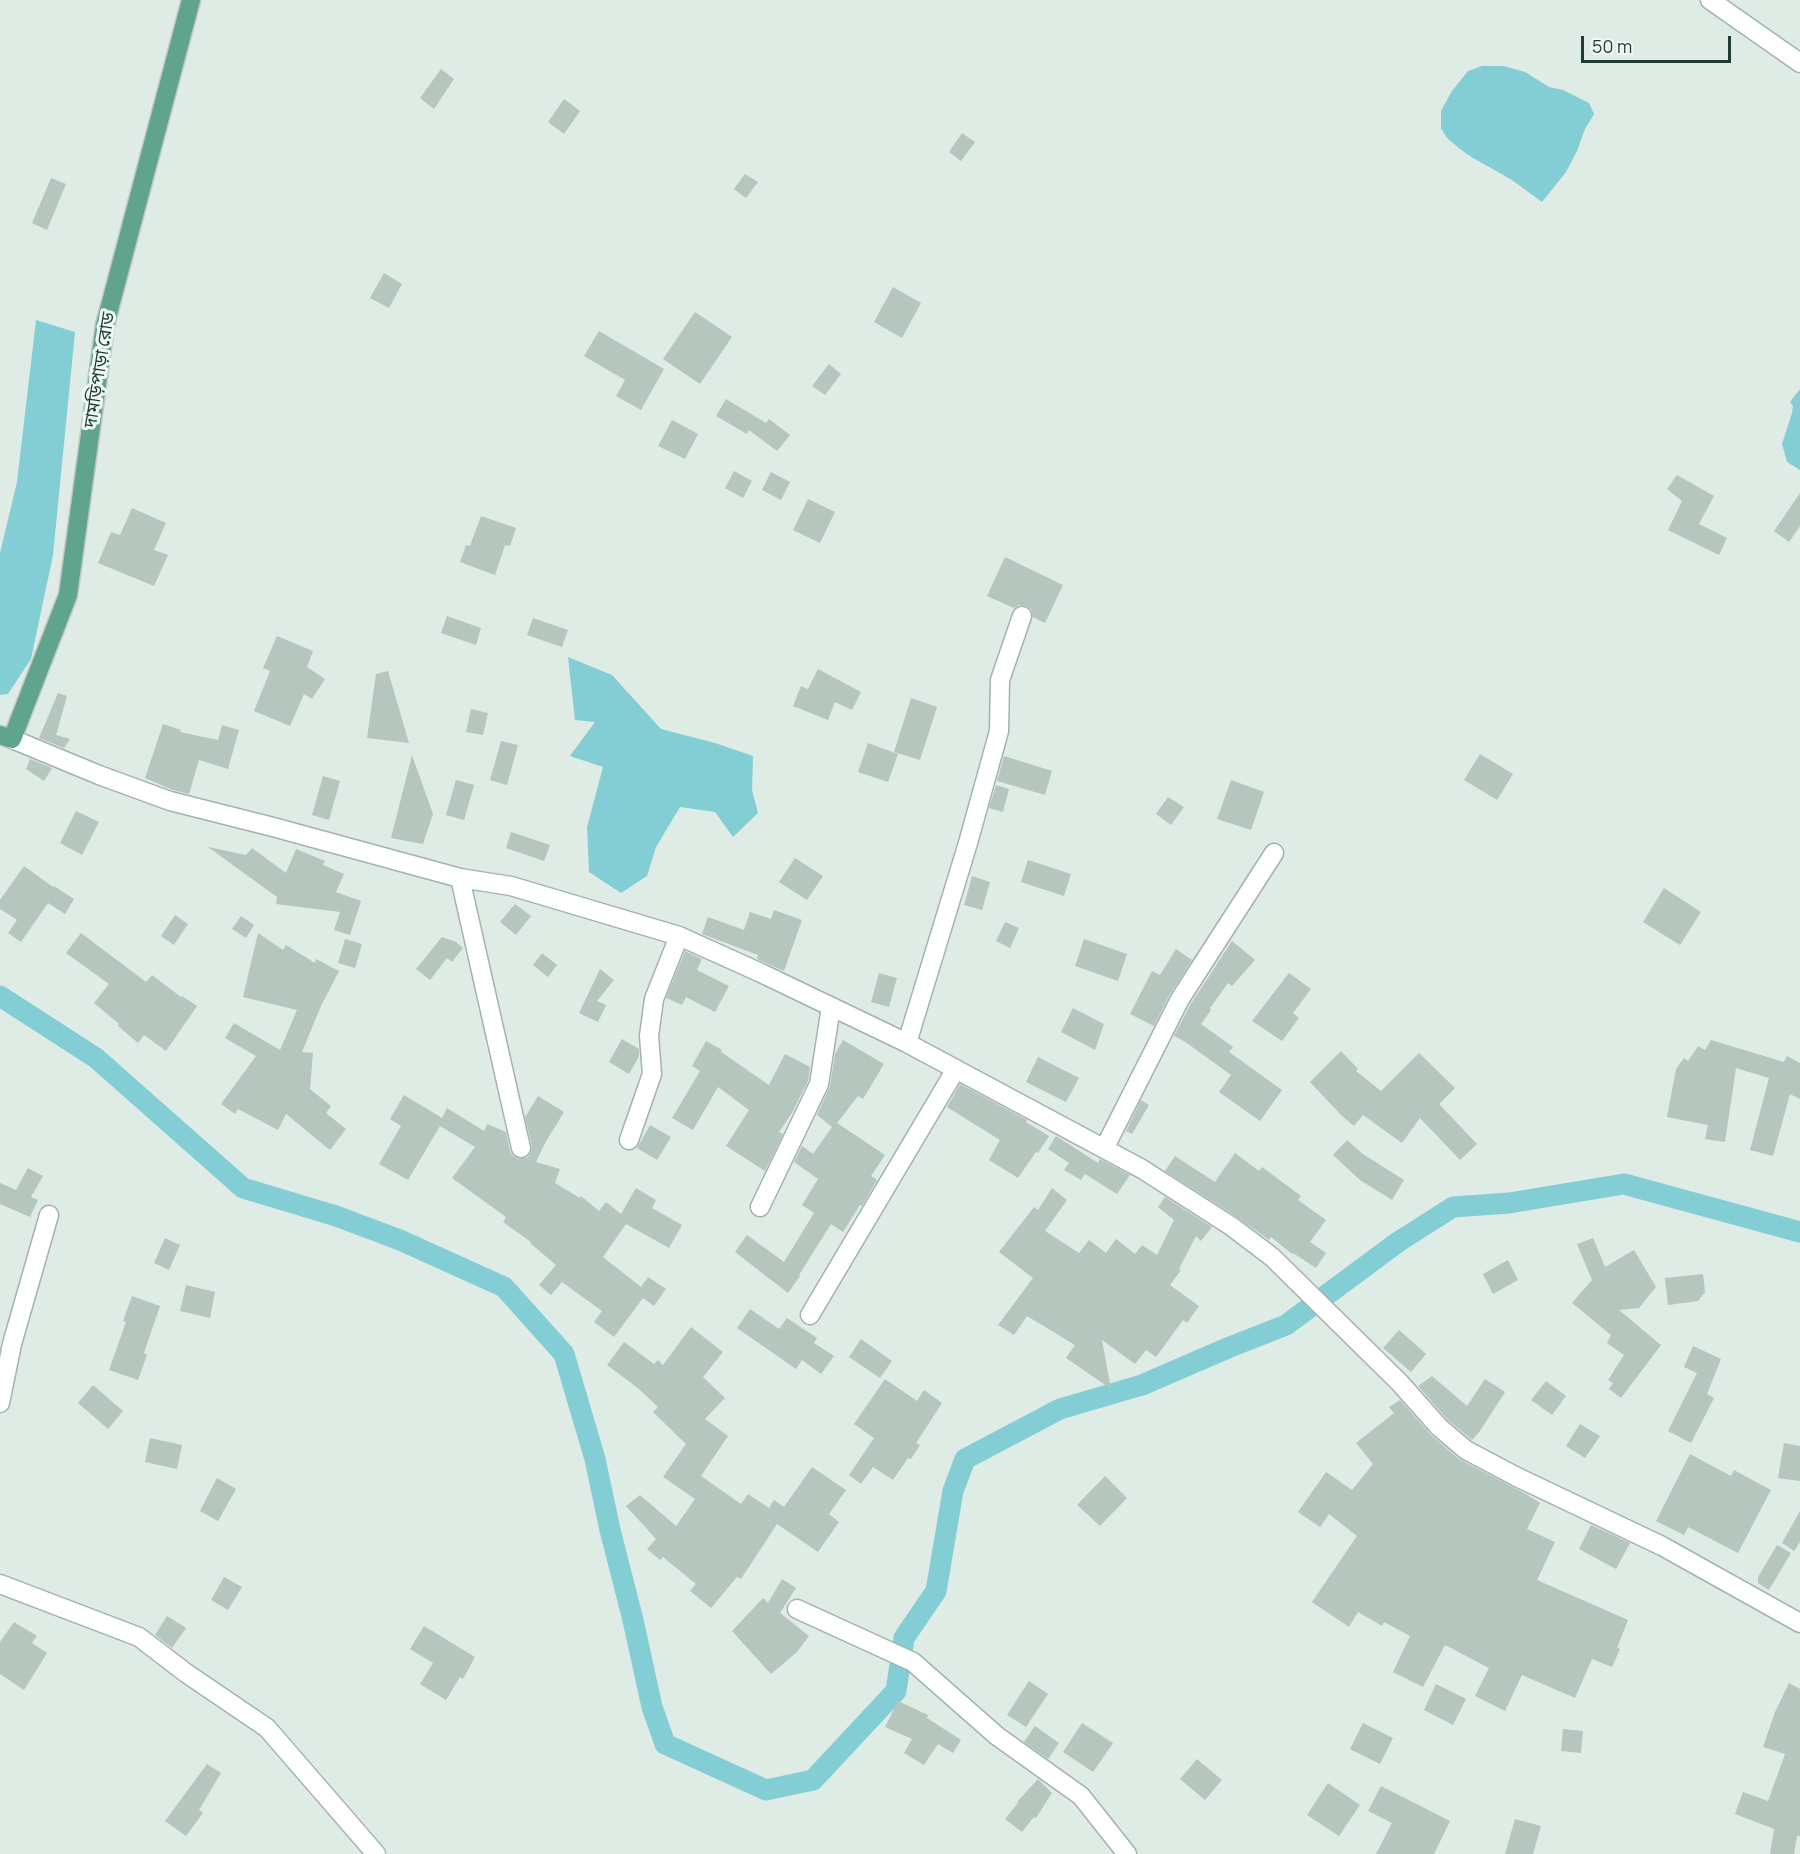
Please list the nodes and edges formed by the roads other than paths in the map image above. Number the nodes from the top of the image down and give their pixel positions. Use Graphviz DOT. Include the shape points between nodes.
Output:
graph roads {
  1 [pos="191,0"];
  2 [pos="1710,0"];
  3 [pos="1800,63"];
  4 [pos="1022,616"];
  5 [pos="6,737"];
  6 [pos="1274,853"];
  7 [pos="460,878"];
  8 [pos="679,936"];
  9 [pos="831,1007"];
  10 [pos="908,1043"];
  11 [pos="956,1069"];
  12 [pos="629,1140"];
  13 [pos="521,1148"];
  14 [pos="1104,1149"];
  15 [pos="760,1207"];
  16 [pos="49,1215"];
  17 [pos="810,1315"];
  18 [pos="0,1403"];
  19 [pos="0,1584"];
  20 [pos="797,1609"];
  21 [pos="1800,1623"];
  22 [pos="376,1854"];
  23 [pos="1127,1854"];
  1 -- 5 [label="main road, দামড়িপাড়া রোড" via="105,325 68,595"];
  2 -- 3 [label="street"];
  4 -- 10 [label="street" via="1000,680 999,731"];
  5 -- 7 [label="street" via="170,801"];
  6 -- 14 [label="street" via="1180,999"];
  7 -- 8 [label="street" via="511,886"];
  7 -- 13 [label="street"];
  8 -- 9 [label="street"];
  8 -- 12 [label="street" via="654,999 649,1036 652,1074"];
  9 -- 10 [label="street"];
  9 -- 15 [label="street" via="819,1084"];
  10 -- 11 [label="street"];
  11 -- 14 [label="street"];
  11 -- 17 [label="street"];
  14 -- 21 [label="street" via="1221,1219 1272,1257 1466,1450 1662,1546"];
  16 -- 18 [label="street" via="12,1344"];
  19 -- 22 [label="street" via="139,1637 267,1728"];
  20 -- 23 [label="street" via="913,1662 997,1736 1081,1796"];
}
